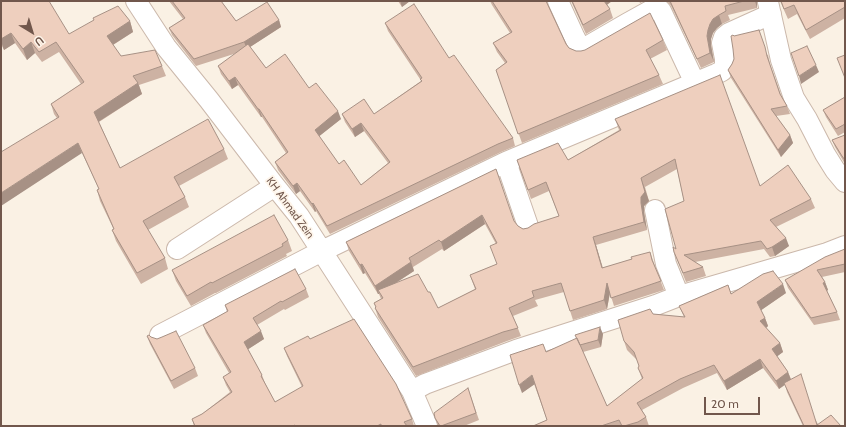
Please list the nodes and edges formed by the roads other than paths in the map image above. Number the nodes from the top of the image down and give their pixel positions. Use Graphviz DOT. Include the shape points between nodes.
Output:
graph roads {
  1 [pos="136,1"];
  2 [pos="558,1"];
  3 [pos="770,7"];
  4 [pos="695,83"];
  5 [pos="506,162"];
  6 [pos="842,172"];
  7 [pos="274,185"];
  8 [pos="655,210"];
  9 [pos="528,226"];
  10 [pos="845,246"];
  11 [pos="177,249"];
  12 [pos="322,251"];
  13 [pos="679,296"];
  14 [pos="160,335"];
  15 [pos="412,391"];
  16 [pos="427,426"];
  1 -- 7 [label="street, KH Ahmad Zein" via="166,47"];
  2 -- 4 [label="street" via="580,48 583,49 658,8"];
  3 -- 4 [label="street" via="724,37 722,44 725,59 722,71"];
  3 -- 6 [label="street" via="781,60 794,98 825,154"];
  4 -- 5 [label="street"];
  5 -- 9 [label="street"];
  5 -- 12 [label="street"];
  7 -- 11 [label="street"];
  7 -- 12 [label="street, KH Ahmad Zein"];
  8 -- 13 [label="street" via="666,264"];
  10 -- 13 [label="street"];
  12 -- 14 [label="street"];
  12 -- 15 [label="street, KH Ahmad Zein"];
  13 -- 15 [label="street" via="516,350"];
  15 -- 16 [label="street, KH Ahmad Zein"];
}
